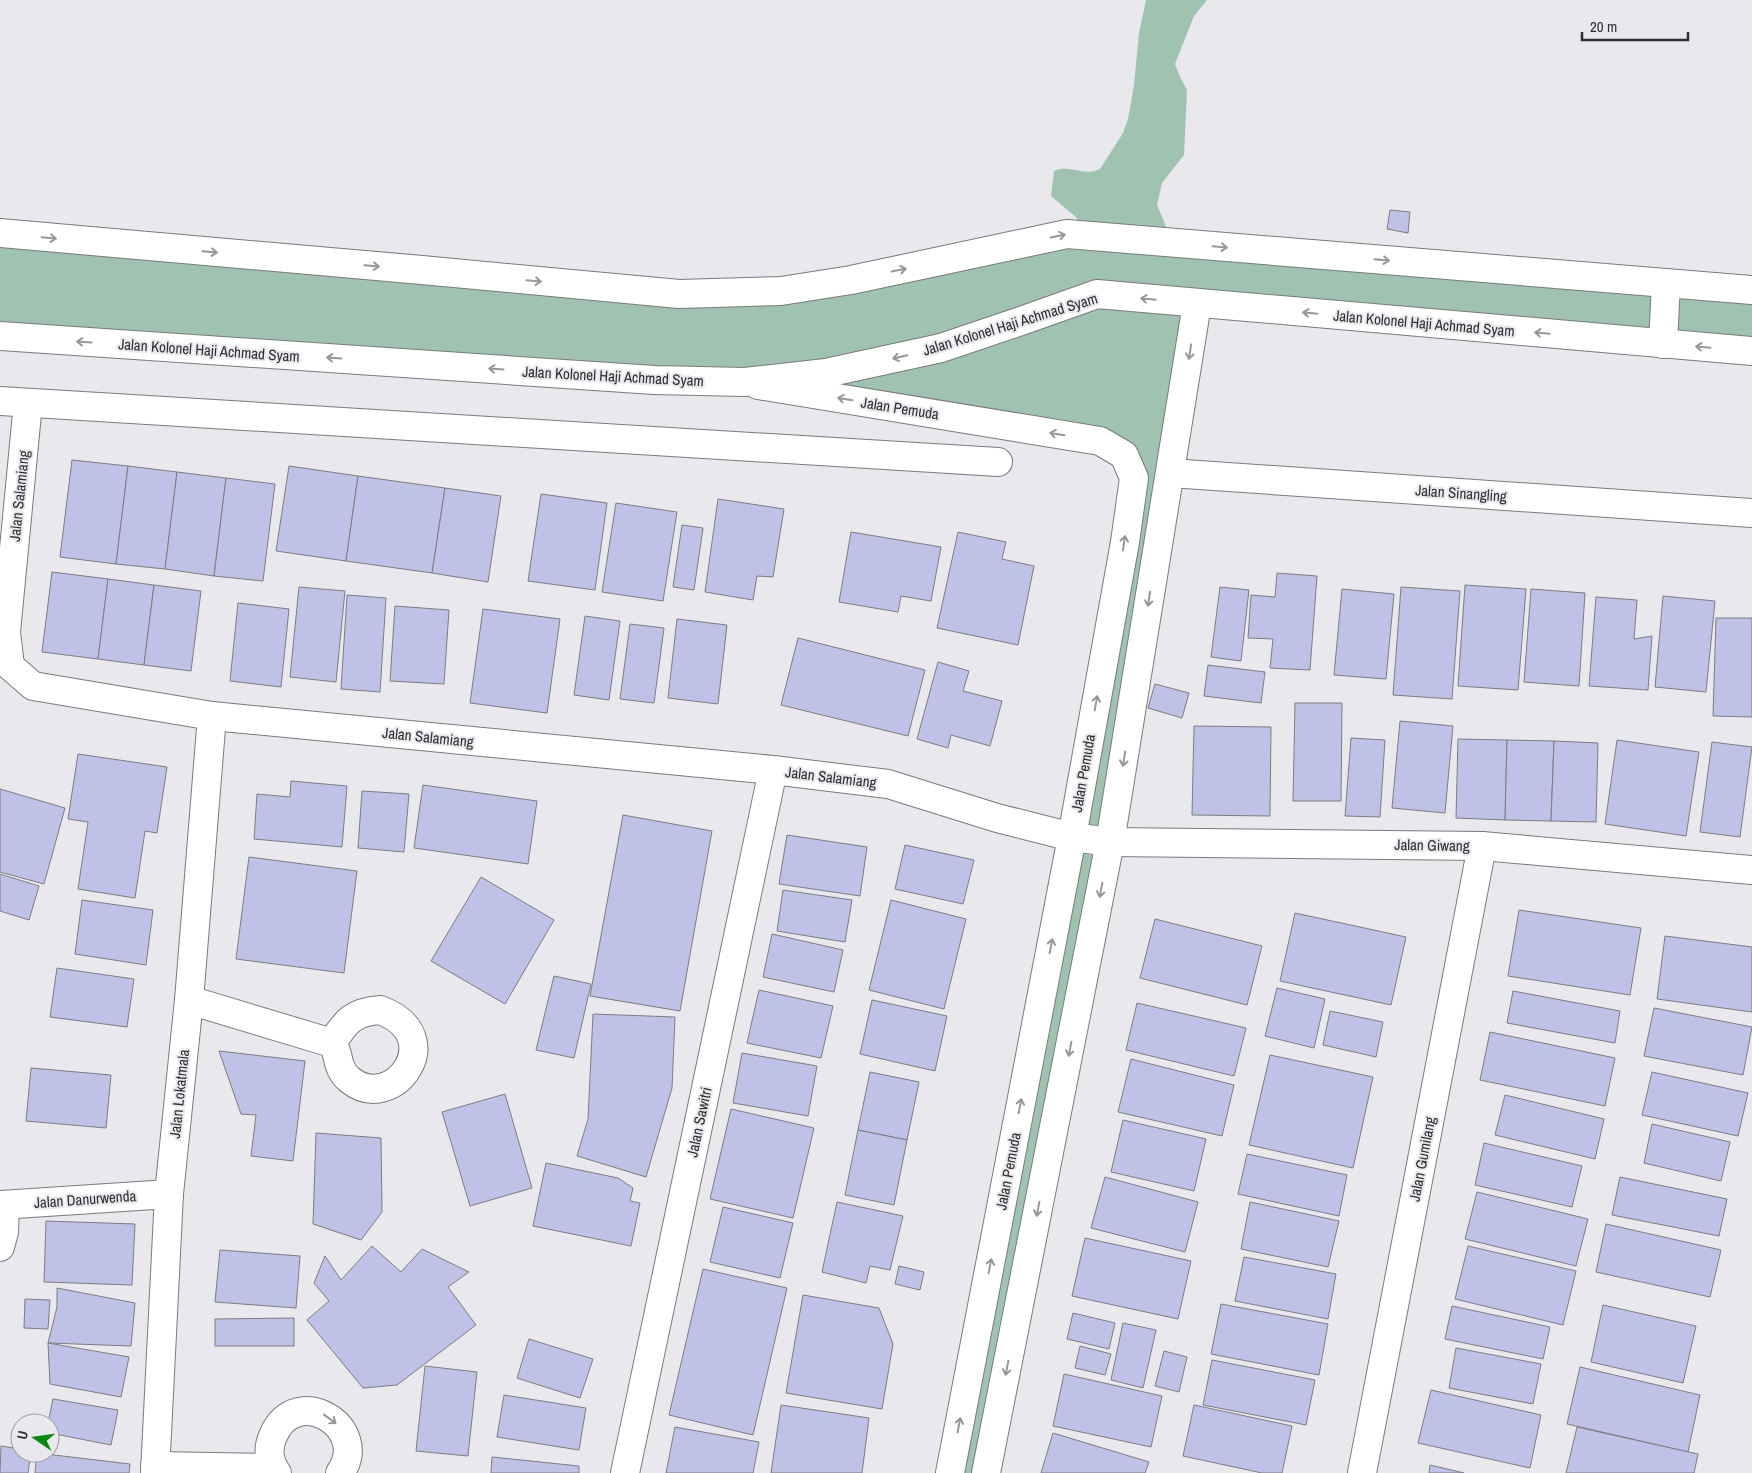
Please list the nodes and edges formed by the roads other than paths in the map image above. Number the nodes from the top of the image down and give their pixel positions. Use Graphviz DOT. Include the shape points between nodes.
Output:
graph roads {
  1 [pos="0,234"];
  2 [pos="1666,283"];
  3 [pos="1752,290"];
  4 [pos="1197,304"];
  5 [pos="0,336"];
  6 [pos="1663,344"];
  7 [pos="1752,351"];
  8 [pos="745,382"];
  9 [pos="0,400"];
  10 [pos="28,403"];
  11 [pos="998,462"];
  12 [pos="1170,473"];
  13 [pos="1752,514"];
  14 [pos="212,716"];
  15 [pos="773,770"];
  16 [pos="1072,837"];
  17 [pos="1110,842"];
  18 [pos="1482,846"];
  19 [pos="1752,870"];
  20 [pos="189,1000"];
  21 [pos="332,1043"];
  22 [pos="169,1194"];
  23 [pos="2,1205"];
  24 [pos="0,1247"];
  25 [pos="155,1469"];
  26 [pos="275,1471"];
  27 [pos="340,1473"];
  28 [pos="625,1473"];
  29 [pos="950,1473"];
  30 [pos="986,1473"];
  31 [pos="1362,1473"];
  1 -- 2 [label="street, one-way" via="680,294 782,291 852,280 1067,234"];
  2 -- 3 [label="street"];
  2 -- 6 [label="street"];
  6 -- 4 [label="street, Jalan Kolonel Haji Achmad Syam, one-way"];
  4 -- 8 [label="street, Jalan Kolonel Haji Achmad Syam, one-way" via="1096,294 941,348 826,373"];
  4 -- 12 [label="street, one-way"];
  8 -- 5 [label="street, Jalan Kolonel Haji Achmad Syam, one-way" via="654,380"];
  7 -- 6 [label="street, Jalan Kolonel Haji Achmad Syam, one-way"];
  16 -- 8 [label="street, Jalan Pemuda, one-way" via="1133,487 1134,478 1124,455 1100,442"];
  9 -- 10 [label="street"];
  10 -- 11 [label="street"];
  10 -- 14 [label="street, Jalan Salamiang" via="6,632 10,666 33,686"];
  12 -- 13 [label="street, Jalan Sinangling"];
  12 -- 17 [label="street, one-way"];
  14 -- 15 [label="street, Jalan Salamiang"];
  14 -- 20 [label="street, Jalan Lokatmala"];
  15 -- 16 [label="street, Jalan Salamiang" via="888,784 997,818"];
  15 -- 28 [label="street, Jalan Sawitri"];
  16 -- 17 [label="street, Jalan Salamiang"];
  29 -- 16 [label="street, Jalan Pemuda, one-way"];
  17 -- 18 [label="street, Jalan Giwang"];
  17 -- 30 [label="street, one-way"];
  18 -- 19 [label="street, Jalan Giwang"];
  18 -- 31 [label="street, Jalan Gumilang"];
  20 -- 21 [label="street"];
  20 -- 22 [label="street, Jalan Lokatmala"];
  22 -- 23 [label="street, Jalan Danurwenda"];
  22 -- 25 [label="street, Jalan Lokatmala"];
  23 -- 24 [label="street" via="4,1232"];
  25 -- 26 [label="street"];
  26 -- 27 [label="street, one-way" via="269,1455 276,1429 285,1419 310,1411 323,1414 343,1432 347,1445"];
}
